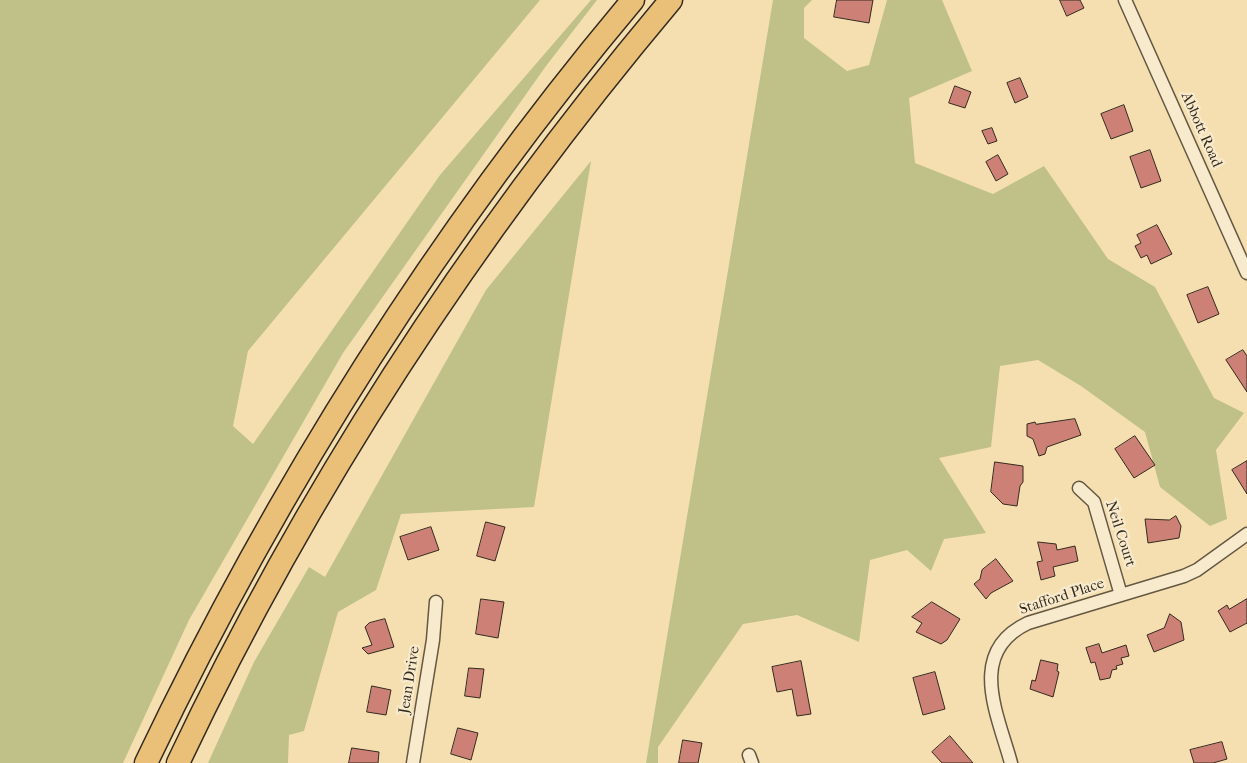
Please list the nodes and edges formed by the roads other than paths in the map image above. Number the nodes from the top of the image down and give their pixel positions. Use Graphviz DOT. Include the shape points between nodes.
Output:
graph roads {
  1 [pos="633,0"];
  2 [pos="670,0"];
  3 [pos="1125,0"];
  4 [pos="1247,273"];
  5 [pos="1079,488"];
  6 [pos="1247,534"];
  7 [pos="1121,595"];
  8 [pos="436,602"];
  9 [pos="146,763"];
  10 [pos="178,763"];
  11 [pos="413,763"];
  12 [pos="1011,763"];
  1 -- 9 [label="highway" via="508,158 368,362 245,569"];
  2 -- 10 [label="highway" via="537,168 464,268 397,370 271,582"];
  3 -- 4 [label="street, Abbott Road"];
  5 -- 7 [label="street, Neil Court" via="1094,502"];
  6 -- 7 [label="street, Stafford Place" via="1197,570"];
  7 -- 12 [label="street, Stafford Place" via="1028,623 1004,640 994,659 990,681"];
  8 -- 11 [label="street, Jean Drive"];
}
